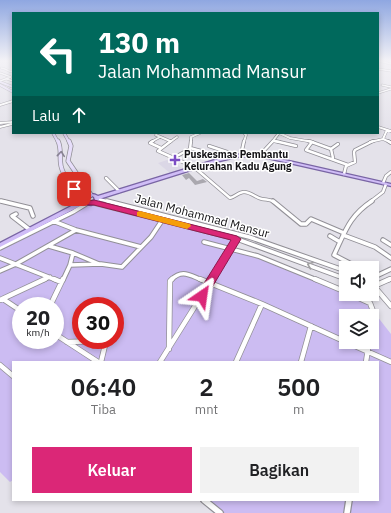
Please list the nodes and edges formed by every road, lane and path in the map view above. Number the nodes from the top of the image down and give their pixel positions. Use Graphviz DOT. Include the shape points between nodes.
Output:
graph roads {
  1 [pos="3,85"];
  2 [pos="382,85"];
  3 [pos="391,89"];
  4 [pos="12,91"];
  5 [pos="379,93"];
  6 [pos="12,101"];
  7 [pos="0,105"];
  8 [pos="12,122"];
  9 [pos="0,123"];
  10 [pos="0,126"];
  11 [pos="379,127"];
  12 [pos="387,130"];
  13 [pos="391,131"];
  14 [pos="54,134"];
  15 [pos="65,134"];
  16 [pos="198,134"];
  17 [pos="245,134"];
  18 [pos="277,134"];
  19 [pos="280,134"];
  20 [pos="156,135"];
  21 [pos="160,137"];
  22 [pos="178,137"];
  23 [pos="383,139"];
  24 [pos="170,141"];
  25 [pos="273,142"];
  26 [pos="312,142"];
  27 [pos="391,143"];
  28 [pos="338,144"];
  29 [pos="209,146"];
  30 [pos="296,146"];
  31 [pos="161,148"];
  32 [pos="190,148"];
  33 [pos="331,149"];
  34 [pos="201,151"];
  35 [pos="241,155"];
  36 [pos="232,156"];
  37 [pos="259,156"];
  38 [pos="175,157"];
  39 [pos="333,158"];
  40 [pos="348,164"];
  41 [pos="194,168"];
  42 [pos="391,172"];
  43 [pos="344,174"];
  44 [pos="106,178"];
  45 [pos="387,184"];
  46 [pos="119,192"];
  47 [pos="91,195"];
  48 [pos="96,200"];
  49 [pos="0,201"];
  50 [pos="84,201"];
  51 [pos="16,214"];
  52 [pos="33,216"];
  53 [pos="163,220"];
  54 [pos="53,221"];
  55 [pos="30,230"];
  56 [pos="76,230"];
  57 [pos="344,234"];
  58 [pos="330,236"];
  59 [pos="237,239"];
  60 [pos="383,240"];
  61 [pos="204,242"];
  62 [pos="340,242"];
  63 [pos="0,245"];
  64 [pos="391,245"];
  65 [pos="49,246"];
  66 [pos="141,247"];
  67 [pos="0,248"];
  68 [pos="231,248"];
  69 [pos="73,253"];
  70 [pos="0,258"];
  71 [pos="391,258"];
  72 [pos="344,261"];
  73 [pos="16,264"];
  74 [pos="101,264"];
  75 [pos="70,265"];
  76 [pos="339,269"];
  77 [pos="391,269"];
  78 [pos="0,271"];
  79 [pos="379,274"];
  80 [pos="339,276"];
  81 [pos="50,278"];
  82 [pos="391,279"];
  83 [pos="61,282"];
  84 [pos="210,282"];
  85 [pos="379,284"];
  86 [pos="339,289"];
  87 [pos="379,293"];
  88 [pos="54,297"];
  89 [pos="1,300"];
  90 [pos="366,301"];
  91 [pos="262,304"];
  92 [pos="12,306"];
  93 [pos="391,306"];
  94 [pos="372,309"];
  95 [pos="311,326"];
  96 [pos="339,339"];
  97 [pos="64,340"];
  98 [pos="67,342"];
  99 [pos="168,349"];
  100 [pos="361,349"];
  101 [pos="368,349"];
  102 [pos="367,352"];
  103 [pos="96,361"];
  104 [pos="101,361"];
  105 [pos="161,361"];
  106 [pos="236,361"];
  107 [pos="301,361"];
  108 [pos="366,361"];
  109 [pos="391,362"];
  110 [pos="0,366"];
  111 [pos="12,375"];
  112 [pos="205,501"];
  113 [pos="349,501"];
  114 [pos="220,513"];
  115 [pos="347,513"];
  1 -- 4 [label="main road"];
  2 -- 3 [label="street"];
  3 -- 5 [label="street"];
  6 -- 7 [label="street"];
  8 -- 9 [label="street"];
  8 -- 10 [label="street"];
  11 -- 12 [label="street"];
  12 -- 13 [label="street"];
  12 -- 23 [label="street"];
  50 -- 14 [label="main road, one-way" via="61,166 62,147"];
  15 -- 47 [label="main road" via="71,146 68,161"];
  16 -- 32 [label="street" via="191,137"];
  17 -- 35 [label="street"];
  18 -- 25 [label="street"];
  19 -- 26 [label="street"];
  20 -- 21 [label="street"];
  21 -- 24 [label="street"];
  21 -- 31 [label="street" via="150,143"];
  22 -- 24 [label="street"];
  23 -- 27 [label="street"];
  23 -- 40 [label="street" via="356,150 355,162"];
  24 -- 31 [label="street"];
  25 -- 30 [label="street"];
  25 -- 37 [label="street"];
  26 -- 33 [label="street"];
  26 -- 39 [label="street" via="306,150"];
  28 -- 33 [label="street"];
  29 -- 36 [label="street"];
  31 -- 38 [label="street" via="158,151"];
  32 -- 34 [label="street"];
  32 -- 38 [label="street"];
  33 -- 39 [label="street"];
  35 -- 36 [label="main road"];
  35 -- 37 [label="main road"];
  36 -- 41 [label="main road"];
  37 -- 43 [label="main road"];
  38 -- 41 [label="street"];
  39 -- 40 [label="street"];
  40 -- 43 [label="street"];
  41 -- 46 [label="main road"];
  41 -- 57 [label="street" via="230,198 248,192 273,201 301,224 306,224 311,219"];
  42 -- 45 [label="street" via="386,176"];
  43 -- 45 [label="main road"];
  44 -- 46 [label="street"];
  45 -- 57 [label="street" via="382,194 359,210"];
  46 -- 48 [label="main road"];
  47 -- 48 [label="main road"];
  47 -- 50 [label="main road"];
  48 -- 50 [label="main road"];
  48 -- 53 [label="street, Jalan Mohammad Mansur"];
  48 -- 76 [label="street, Jalan Mohammad Mansur" via="249,237"];
  49 -- 52 [label="street" via="30,208"];
  50 -- 54 [label="street"];
  50 -- 55 [label="main road"];
  51 -- 55 [label="street" via="12,216"];
  53 -- 59 [label="street, Jalan Mohammad Mansur"];
  53 -- 66 [label="street" via="155,233"];
  54 -- 56 [label="street"];
  54 -- 67 [label="street"];
  55 -- 63 [label="main road"];
  56 -- 65 [label="street"];
  56 -- 66 [label="street"];
  57 -- 62 [label="street"];
  57 -- 71 [label="street" via="375,247"];
  58 -- 62 [label="street"];
  59 -- 68 [label="street"];
  80 -- 59 [label="street, Jalan Mohammad Mansur, one-way"];
  60 -- 64 [label="street"];
  61 -- 68 [label="street"];
  62 -- 72 [label="street" via="334,256"];
  65 -- 69 [label="street"];
  65 -- 73 [label="street"];
  66 -- 74 [label="street" via="122,267"];
  68 -- 84 [label="street"];
  68 -- 86 [label="street"];
  69 -- 74 [label="street"];
  69 -- 75 [label="street"];
  70 -- 73 [label="street"];
  73 -- 78 [label="street"];
  73 -- 81 [label="street"];
  74 -- 75 [label="street"];
  75 -- 83 [label="street"];
  77 -- 79 [label="street"];
  81 -- 83 [label="street"];
  81 -- 89 [label="street"];
  82 -- 85 [label="street"];
  83 -- 88 [label="street"];
  84 -- 91 [label="street"];
  84 -- 99 [label="street"];
  84 -- 99 [label="street" via="184,273 177,274 170,281"];
  87 -- 93 [label="street"];
  89 -- 92 [label="street"];
  90 -- 94 [label="street" via="370,303"];
  91 -- 95 [label="street"];
  91 -- 106 [label="street"];
  95 -- 96 [label="street"];
  95 -- 107 [label="street"];
  97 -- 98 [label="street"];
  98 -- 103 [label="street"];
  98 -- 104 [label="street" via="106,341"];
  99 -- 105 [label="street"];
  100 -- 102 [label="street"];
  101 -- 102 [label="street"];
  102 -- 108 [label="street"];
  102 -- 109 [label="street"];
  110 -- 111 [label="street"];
  112 -- 114 [label="street"];
  113 -- 115 [label="street"];
}
